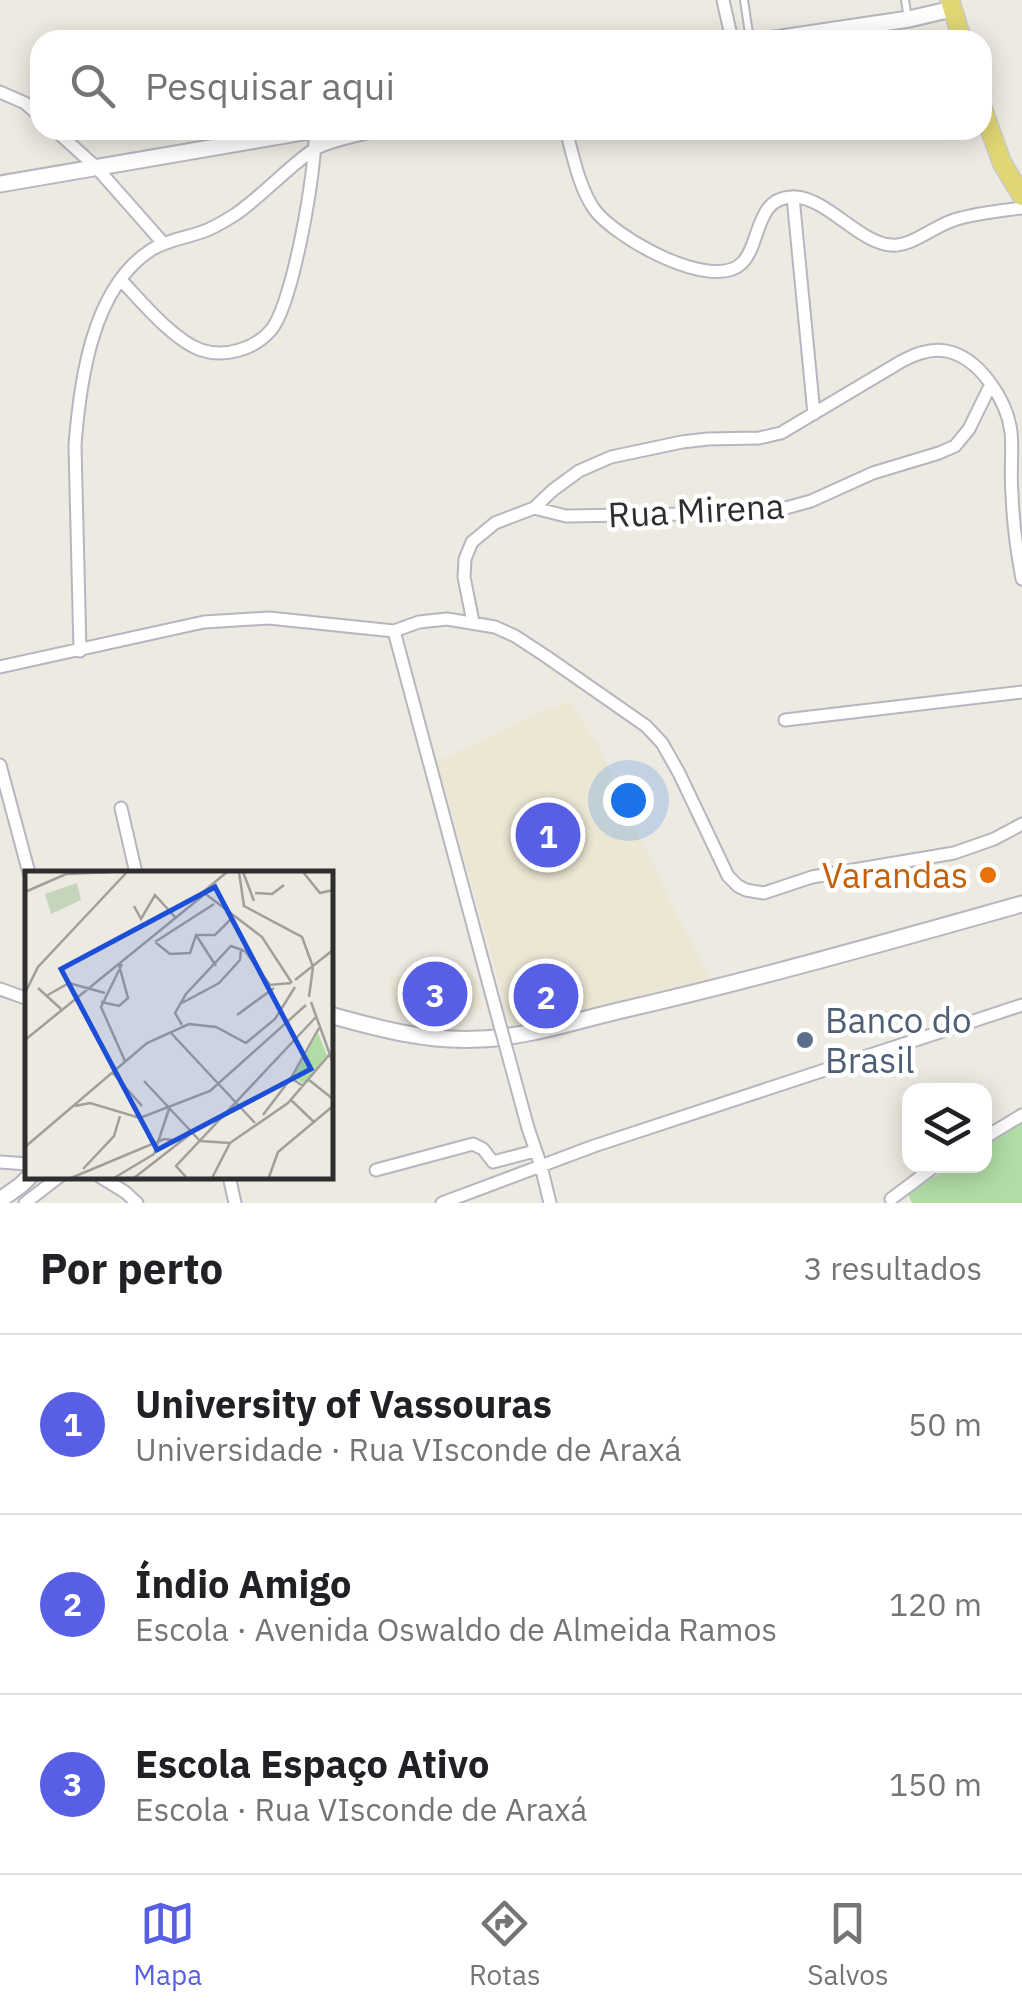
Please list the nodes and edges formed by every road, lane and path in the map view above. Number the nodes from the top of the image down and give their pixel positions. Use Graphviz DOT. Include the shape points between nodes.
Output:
graph roads {
  1 [pos="723,0"];
  2 [pos="744,0"];
  3 [pos="905,0"];
  4 [pos="951,4"];
  5 [pos="908,19"];
  6 [pos="730,30"];
  7 [pos="748,30"];
  8 [pos="835,30"];
  9 [pos="959,30"];
  10 [pos="0,92"];
  11 [pos="30,107"];
  12 [pos="992,135"];
  13 [pos="66,140"];
  14 [pos="256,140"];
  15 [pos="316,140"];
  16 [pos="344,140"];
  17 [pos="569,140"];
  18 [pos="316,148"];
  19 [pos="96,167"];
  20 [pos="0,184"];
  21 [pos="793,196"];
  22 [pos="1022,196"];
  23 [pos="1022,208"];
  24 [pos="163,244"];
  25 [pos="121,280"];
  26 [pos="992,384"];
  27 [pos="814,414"];
  28 [pos="534,508"];
  29 [pos="1022,580"];
  30 [pos="473,622"];
  31 [pos="394,631"];
  32 [pos="80,650"];
  33 [pos="0,667"];
  34 [pos="1022,692"];
  35 [pos="785,720"];
  36 [pos="0,765"];
  37 [pos="122,808"];
  38 [pos="1022,824"];
  39 [pos="28,871"];
  40 [pos="136,871"];
  41 [pos="1022,904"];
  42 [pos="0,988"];
  43 [pos="25,998"];
  44 [pos="1022,1005"];
  45 [pos="332,1016"];
  46 [pos="1022,1115"];
  47 [pos="992,1133"];
  48 [pos="535,1151"];
  49 [pos="0,1162"];
  50 [pos="25,1164"];
  51 [pos="542,1166"];
  52 [pos="376,1170"];
  53 [pos="926,1173"];
  54 [pos="28,1178"];
  55 [pos="57,1178"];
  56 [pos="102,1178"];
  57 [pos="230,1178"];
  58 [pos="0,1200"];
  59 [pos="890,1202"];
  60 [pos="25,1203"];
  61 [pos="137,1203"];
  62 [pos="235,1203"];
  63 [pos="442,1203"];
  64 [pos="550,1203"];
  1 -- 6 [label="street"];
  2 -- 7 [label="lane"];
  3 -- 5 [label="lane"];
  4 -- 5 [label="street"];
  4 -- 9 [label="main road"];
  5 -- 8 [label="street"];
  10 -- 11 [label="street"];
  12 -- 22 [label="main road"];
  13 -- 19 [label="street"];
  14 -- 19 [label="street"];
  15 -- 18 [label="street"];
  16 -- 18 [label="street"];
  17 -- 21 [label="street" via="586,196 609,226 716,274 741,265 763,215"];
  18 -- 24 [label="street" via="226,221"];
  18 -- 25 [label="street" via="285,299 269,333 241,350 202,350"];
  19 -- 20 [label="street"];
  19 -- 24 [label="street"];
  21 -- 23 [label="street" via="892,246 956,219"];
  21 -- 27 [label="street"];
  24 -- 25 [label="street"];
  25 -- 32 [label="street" via="94,332 77,417"];
  26 -- 27 [label="street" via="947,351 918,353"];
  26 -- 28 [label="street, Rua Mirena" via="955,446 812,501 752,513 566,516"];
  26 -- 29 [label="street" via="1011,431"];
  27 -- 28 [label="street" via="758,438 708,438 612,457 579,472"];
  28 -- 30 [label="street" via="495,522 472,542 464,577"];
  30 -- 31 [label="street" via="419,622"];
  30 -- 38 [label="street" via="515,636 646,726 679,773 728,876 746,890 764,893 812,877 954,853"];
  31 -- 32 [label="street" via="243,619"];
  31 -- 48 [label="street, bridge"];
  32 -- 33 [label="street"];
  34 -- 35 [label="street"];
  36 -- 39 [label="street"];
  37 -- 40 [label="street"];
  41 -- 45 [label="street" via="501,1038 412,1036"];
  42 -- 43 [label="street"];
  44 -- 51 [label="street"];
  46 -- 47 [label="street"];
  48 -- 51 [label="street"];
  48 -- 52 [label="street" via="493,1162 473,1144"];
  49 -- 50 [label="street"];
  51 -- 63 [label="street"];
  51 -- 64 [label="street"];
  53 -- 59 [label="street"];
  54 -- 58 [label="street"];
  55 -- 60 [label="street"];
  56 -- 61 [label="street"];
  57 -- 62 [label="street"];
}
